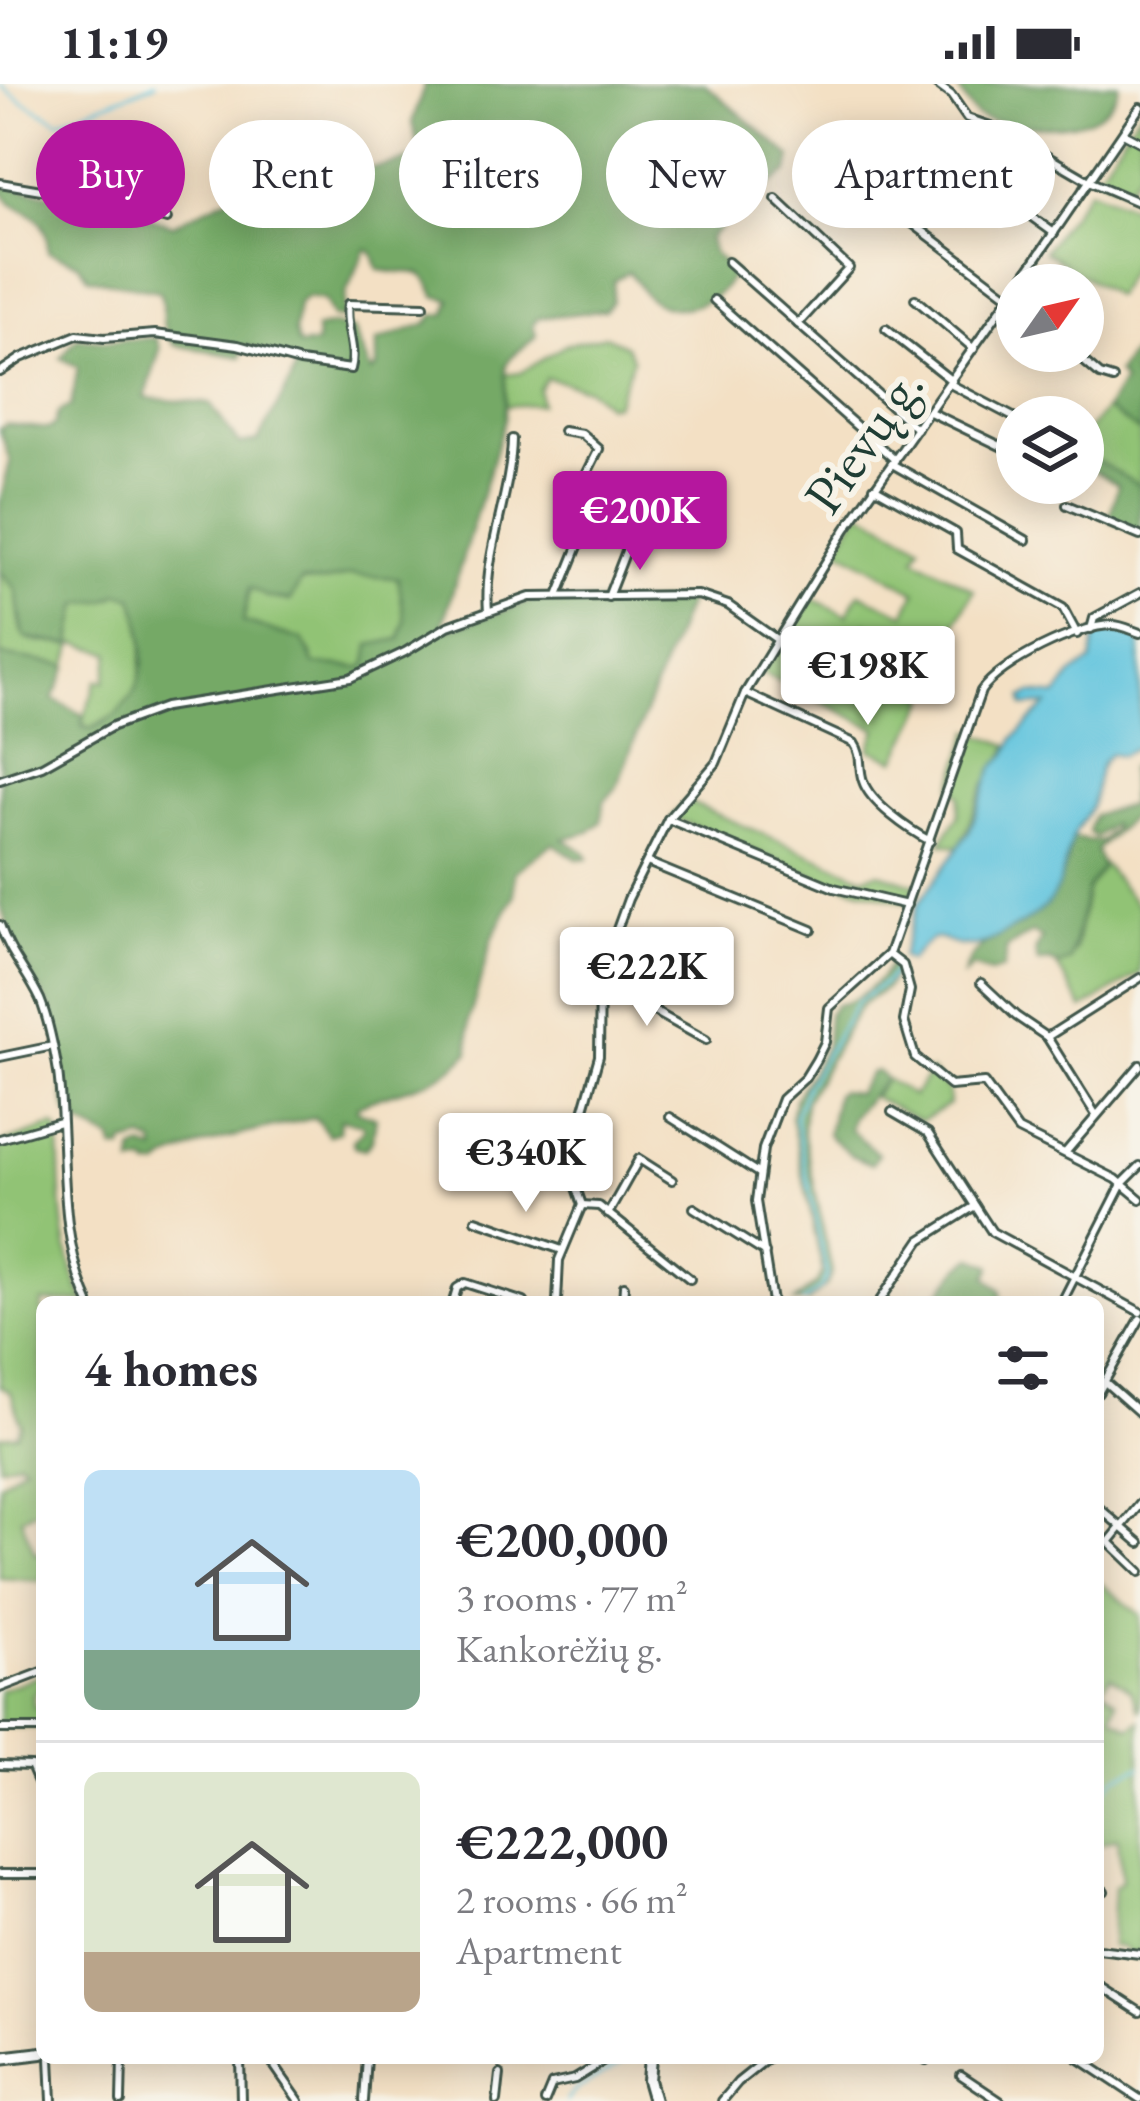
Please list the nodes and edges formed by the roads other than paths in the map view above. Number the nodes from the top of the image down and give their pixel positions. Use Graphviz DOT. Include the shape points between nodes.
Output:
graph roads {
  1 [pos="936,84"];
  2 [pos="1140,107"];
  3 [pos="1124,134"];
  4 [pos="1140,142"];
  5 [pos="1090,182"];
  6 [pos="0,183"];
  7 [pos="36,189"];
  8 [pos="776,200"];
  9 [pos="1140,203"];
  10 [pos="918,228"];
  11 [pos="1047,228"];
  12 [pos="1054,233"];
  13 [pos="728,262"];
  14 [pos="1032,264"];
  15 [pos="996,288"];
  16 [pos="915,298"];
  17 [pos="715,300"];
  18 [pos="424,306"];
  19 [pos="996,317"];
  20 [pos="798,325"];
  21 [pos="886,329"];
  22 [pos="974,349"];
  23 [pos="0,372"];
  24 [pos="1096,372"];
  25 [pos="1113,379"];
  26 [pos="951,383"];
  27 [pos="996,408"];
  28 [pos="930,412"];
  29 [pos="563,430"];
  30 [pos="917,430"];
  31 [pos="512,439"];
  32 [pos="996,444"];
  33 [pos="894,462"];
  34 [pos="874,488"];
  35 [pos="1067,505"];
  36 [pos="633,533"];
  37 [pos="1140,536"];
  38 [pos="1026,540"];
  39 [pos="1140,593"];
  40 [pos="558,596"];
  41 [pos="608,597"];
  42 [pos="488,611"];
  43 [pos="1090,629"];
  44 [pos="1140,633"];
  45 [pos="1077,634"];
  46 [pos="780,642"];
  47 [pos="745,693"];
  48 [pos="0,780"];
  49 [pos="668,819"];
  50 [pos="930,841"];
  51 [pos="647,862"];
  52 [pos="907,904"];
  53 [pos="0,925"];
  54 [pos="812,930"];
  55 [pos="890,954"];
  56 [pos="1140,978"];
  57 [pos="600,981"];
  58 [pos="981,983"];
  59 [pos="1047,1037"];
  60 [pos="706,1040"];
  61 [pos="53,1046"];
  62 [pos="0,1057"];
  63 [pos="1140,1065"];
  64 [pos="892,1112"];
  65 [pos="1096,1115"];
  66 [pos="670,1117"];
  67 [pos="61,1121"];
  68 [pos="0,1139"];
  69 [pos="1065,1154"];
  70 [pos="1140,1166"];
  71 [pos="759,1173"];
  72 [pos="672,1180"];
  73 [pos="1122,1184"];
  74 [pos="1140,1198"];
  75 [pos="582,1205"];
  76 [pos="975,1206"];
  77 [pos="694,1208"];
  78 [pos="608,1214"];
  79 [pos="476,1220"];
  80 [pos="562,1250"];
  81 [pos="765,1253"];
  82 [pos="1074,1277"];
  83 [pos="690,1279"];
  84 [pos="624,1286"];
  85 [pos="86,1296"];
  86 [pos="455,1296"];
  87 [pos="506,1296"];
  88 [pos="558,1296"];
  89 [pos="623,1296"];
  90 [pos="771,1296"];
  91 [pos="883,1296"];
  92 [pos="1065,1296"];
  93 [pos="1140,1315"];
  94 [pos="1106,1383"];
  95 [pos="1104,1386"];
  96 [pos="1140,1413"];
  97 [pos="1140,1504"];
  98 [pos="1104,1512"];
  99 [pos="1121,1526"];
  100 [pos="1140,1543"];
  101 [pos="1140,1572"];
  102 [pos="36,1674"];
  103 [pos="0,1688"];
  104 [pos="0,1729"];
  105 [pos="36,1729"];
  106 [pos="0,1765"];
  107 [pos="36,1777"];
  108 [pos="0,1874"];
  109 [pos="36,1874"];
  110 [pos="1104,1950"];
  111 [pos="1140,1954"];
  112 [pos="1104,1989"];
  113 [pos="1140,2012"];
  114 [pos="36,2056"];
  115 [pos="0,2058"];
  116 [pos="47,2064"];
  117 [pos="122,2064"];
  118 [pos="240,2064"];
  119 [pos="273,2064"];
  120 [pos="367,2064"];
  121 [pos="599,2064"];
  122 [pos="649,2064"];
  123 [pos="761,2064"];
  124 [pos="1087,2064"];
  125 [pos="500,2074"];
  126 [pos="961,2075"];
  127 [pos="1140,2099"];
  128 [pos="52,2101"];
  129 [pos="121,2101"];
  130 [pos="242,2101"];
  131 [pos="299,2101"];
  132 [pos="364,2101"];
  133 [pos="497,2101"];
  134 [pos="545,2101"];
  135 [pos="654,2101"];
  136 [pos="722,2101"];
  137 [pos="1000,2101"];
  1 -- 5 [label="street" via="968,118"];
  2 -- 3 [label="street, Pievų g."];
  3 -- 4 [label="street"];
  3 -- 5 [label="street, Pievų g."];
  5 -- 9 [label="street"];
  5 -- 12 [label="street, Pievų g."];
  6 -- 7 [label="street"];
  8 -- 20 [label="street" via="849,268"];
  10 -- 15 [label="street"];
  11 -- 12 [label="street"];
  12 -- 14 [label="street, Pievų g."];
  13 -- 20 [label="street"];
  16 -- 22 [label="street"];
  17 -- 33 [label="street"];
  18 -- 23 [label="street" via="348,304 351,369 155,334 77,334"];
  19 -- 22 [label="street, Pievų g."];
  20 -- 30 [label="street"];
  21 -- 26 [label="street"];
  22 -- 26 [label="street, Pievų g."];
  24 -- 25 [label="street"];
  26 -- 27 [label="street"];
  26 -- 28 [label="street, Pievų g."];
  28 -- 30 [label="street, Pievų g."];
  28 -- 32 [label="street"];
  29 -- 40 [label="street" via="598,447 587,472 601,491"];
  30 -- 33 [label="street, Pievų g."];
  31 -- 42 [label="street"];
  33 -- 34 [label="street, Pievų g."];
  33 -- 38 [label="street"];
  34 -- 45 [label="street" via="956,533 957,549 1063,608"];
  34 -- 46 [label="street, Pievų g."];
  35 -- 37 [label="street"];
  36 -- 41 [label="street"];
  39 -- 43 [label="street" via="1094,618"];
  40 -- 41 [label="street"];
  40 -- 42 [label="street"];
  41 -- 46 [label="street" via="713,598"];
  42 -- 48 [label="street" via="350,678 165,707"];
  43 -- 44 [label="street" via="1116,625"];
  43 -- 45 [label="street"];
  45 -- 50 [label="street" via="1007,666 984,686"];
  46 -- 47 [label="street, Pievų g."];
  47 -- 49 [label="street, Pievų g." via="712,769"];
  47 -- 50 [label="street" via="854,743 869,793"];
  49 -- 51 [label="street, Pievų g."];
  49 -- 52 [label="street" via="834,888"];
  50 -- 52 [label="street"];
  51 -- 54 [label="street"];
  51 -- 57 [label="street, Pievų g."];
  52 -- 55 [label="street"];
  53 -- 61 [label="street" via="39,998"];
  55 -- 69 [label="street" via="903,965 910,990 904,1021 915,1057 950,1086 986,1085 1012,1126"];
  55 -- 71 [label="street" via="829,1008 825,1042 780,1103"];
  56 -- 59 [label="street"];
  57 -- 60 [label="street"];
  57 -- 75 [label="street, Pievų g." via="599,1056 574,1163"];
  58 -- 59 [label="street"];
  59 -- 65 [label="street"];
  61 -- 62 [label="street"];
  61 -- 67 [label="street"];
  63 -- 65 [label="street"];
  64 -- 76 [label="street" via="928,1132"];
  65 -- 69 [label="street"];
  66 -- 71 [label="street"];
  67 -- 68 [label="street"];
  67 -- 85 [label="street" via="68,1227"];
  69 -- 73 [label="street"];
  70 -- 73 [label="street"];
  71 -- 81 [label="street"];
  72 -- 78 [label="street" via="639,1159"];
  73 -- 74 [label="street"];
  73 -- 82 [label="street"];
  75 -- 78 [label="street"];
  75 -- 80 [label="street"];
  76 -- 82 [label="street" via="997,1236"];
  76 -- 91 [label="street" via="921,1240"];
  77 -- 81 [label="street"];
  78 -- 83 [label="street"];
  79 -- 80 [label="street"];
  80 -- 88 [label="street"];
  81 -- 90 [label="street"];
  82 -- 92 [label="street"];
  82 -- 93 [label="street"];
  84 -- 89 [label="street"];
  86 -- 87 [label="street" via="466,1283"];
  93 -- 94 [label="street"];
  94 -- 95 [label="street"];
  94 -- 96 [label="street"];
  97 -- 99 [label="street"];
  98 -- 99 [label="street"];
  99 -- 100 [label="street"];
  99 -- 101 [label="street" via="1109,1545"];
  102 -- 103 [label="street"];
  104 -- 105 [label="street"];
  106 -- 107 [label="street" via="31,1766"];
  108 -- 109 [label="street"];
  110 -- 111 [label="street"];
  112 -- 113 [label="street"];
  114 -- 115 [label="street"];
  116 -- 128 [label="street"];
  117 -- 129 [label="street"];
  118 -- 130 [label="street"];
  119 -- 131 [label="street"];
  120 -- 132 [label="street"];
  121 -- 134 [label="street" via="551,2084"];
  122 -- 135 [label="street"];
  123 -- 136 [label="street"];
  124 -- 127 [label="street"];
  125 -- 133 [label="street"];
  126 -- 137 [label="street"];
}
